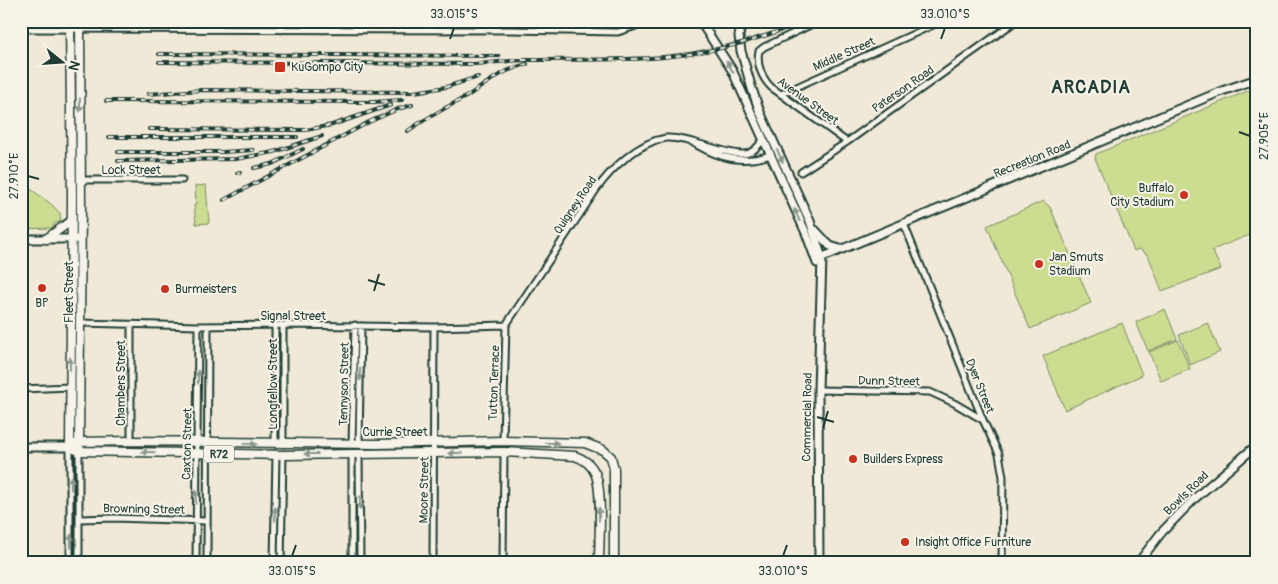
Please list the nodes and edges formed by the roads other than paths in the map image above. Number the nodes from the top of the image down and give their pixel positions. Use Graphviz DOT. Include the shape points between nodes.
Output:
graph roads {
  1 [pos="200,21"];
  2 [pos="208,21"];
  3 [pos="278,21"];
  4 [pos="285,21"];
  5 [pos="323,21"];
  6 [pos="352,21"];
  7 [pos="361,21"];
  8 [pos="438,21"];
  9 [pos="511,21"];
  10 [pos="633,21"];
  11 [pos="640,21"];
  12 [pos="700,21"];
  13 [pos="742,21"];
  14 [pos="818,21"];
  15 [pos="942,21"];
  16 [pos="1016,21"];
  17 [pos="70,25"];
  18 [pos="80,25"];
  19 [pos="21,29"];
  20 [pos="204,29"];
  21 [pos="281,30"];
  22 [pos="322,30"];
  23 [pos="357,30"];
  24 [pos="511,30"];
  25 [pos="70,79"];
  26 [pos="80,79"];
  27 [pos="1257,79"];
  28 [pos="781,94"];
  29 [pos="764,140"];
  30 [pos="691,142"];
  31 [pos="847,142"];
  32 [pos="771,155"];
  33 [pos="801,172"];
  34 [pos="81,180"];
  35 [pos="182,180"];
  36 [pos="72,220"];
  37 [pos="810,221"];
  38 [pos="904,224"];
  39 [pos="21,238"];
  40 [pos="46,238"];
  41 [pos="71,239"];
  42 [pos="80,239"];
  43 [pos="840,250"];
  44 [pos="819,259"];
  45 [pos="70,283"];
  46 [pos="80,283"];
  47 [pos="80,323"];
  48 [pos="131,325"];
  49 [pos="275,325"];
  50 [pos="283,325"];
  51 [pos="355,325"];
  52 [pos="506,325"];
  53 [pos="198,326"];
  54 [pos="208,326"];
  55 [pos="361,326"];
  56 [pos="434,327"];
  57 [pos="70,387"];
  58 [pos="21,388"];
  59 [pos="818,390"];
  60 [pos="983,420"];
  61 [pos="503,440"];
  62 [pos="131,441"];
  63 [pos="79,442"];
  64 [pos="198,443"];
  65 [pos="208,443"];
  66 [pos="279,444"];
  67 [pos="356,444"];
  68 [pos="435,444"];
  69 [pos="1257,445"];
  70 [pos="21,447"];
  71 [pos="70,447"];
  72 [pos="79,451"];
  73 [pos="504,452"];
  74 [pos="435,453"];
  75 [pos="197,454"];
  76 [pos="208,454"];
  77 [pos="279,454"];
  78 [pos="356,454"];
  79 [pos="80,519"];
  80 [pos="196,521"];
  81 [pos="207,521"];
  82 [pos="70,563"];
  83 [pos="79,563"];
  84 [pos="196,563"];
  85 [pos="207,563"];
  86 [pos="274,563"];
  87 [pos="281,563"];
  88 [pos="352,563"];
  89 [pos="360,563"];
  90 [pos="433,563"];
  91 [pos="503,563"];
  92 [pos="599,563"];
  93 [pos="614,563"];
  94 [pos="819,563"];
  95 [pos="1002,563"];
  96 [pos="1138,563"];
  1 -- 20 [label="street"];
  2 -- 20 [label="street"];
  3 -- 21 [label="street"];
  4 -- 21 [label="street"];
  5 -- 22 [label="street"];
  6 -- 23 [label="street"];
  7 -- 23 [label="street"];
  8 -- 9 [label="street"];
  9 -- 10 [label="street"];
  9 -- 24 [label="street"];
  11 -- 24 [label="street" via="638,25 620,32"];
  29 -- 12 [label="street, Commercial Road, one-way" via="732,70"];
  13 -- 37 [label="street, Commercial Road, one-way" via="741,51 752,89"];
  14 -- 28 [label="street, Avenue Street" via="759,51 762,74"];
  15 -- 28 [label="street, Middle Street"];
  16 -- 31 [label="street, Paterson Road"];
  17 -- 18 [label="street"];
  17 -- 19 [label="street"];
  17 -- 25 [label="main road, Fleet Street"];
  18 -- 20 [label="street"];
  18 -- 26 [label="main road, Fleet Street"];
  20 -- 21 [label="street"];
  21 -- 22 [label="street"];
  22 -- 23 [label="street"];
  23 -- 24 [label="street"];
  25 -- 26 [label="main road"];
  25 -- 36 [label="main road, Fleet Street"];
  26 -- 34 [label="main road, Fleet Street, one-way"];
  27 -- 38 [label="street, Recreation Road"];
  28 -- 31 [label="street, Avenue Street"];
  29 -- 30 [label="street, Quigney Road" via="747,154"];
  29 -- 32 [label="street, Commercial Road"];
  30 -- 32 [label="street, Quigney Road" via="713,154 742,161"];
  30 -- 52 [label="street, Quigney Road" via="666,138 647,144 610,171"];
  31 -- 33 [label="street, Paterson Road"];
  44 -- 32 [label="street, Commercial Road, one-way"];
  34 -- 35 [label="street, Lock Street"];
  34 -- 42 [label="main road, Fleet Street"];
  36 -- 40 [label="main road"];
  36 -- 41 [label="main road, Fleet Street"];
  37 -- 43 [label="street" via="826,243"];
  37 -- 44 [label="street, Commercial Road"];
  38 -- 43 [label="street, Recreation Road"];
  38 -- 60 [label="street, Dyer Street"];
  39 -- 40 [label="street"];
  40 -- 41 [label="street"];
  41 -- 42 [label="street"];
  41 -- 45 [label="main road, Fleet Street"];
  42 -- 46 [label="main road, Fleet Street"];
  43 -- 44 [label="street, Recreation Road"];
  44 -- 59 [label="street, Commercial Road"];
  45 -- 46 [label="main road"];
  57 -- 45 [label="main road, Fleet Street, one-way"];
  46 -- 47 [label="main road, Fleet Street"];
  47 -- 48 [label="street, Signal Street"];
  47 -- 63 [label="main road, Fleet Street"];
  48 -- 53 [label="street, Signal Street"];
  48 -- 62 [label="street, Chambers Street"];
  49 -- 50 [label="street, Signal Street"];
  49 -- 54 [label="street, Signal Street"];
  49 -- 66 [label="street, Longfellow Street"];
  50 -- 51 [label="street, Signal Street"];
  50 -- 66 [label="street, Longfellow Street"];
  51 -- 55 [label="street, Signal Street"];
  51 -- 67 [label="street, Tennyson Street"];
  52 -- 56 [label="street, Signal Street"];
  52 -- 61 [label="street, Tutton Terrace"];
  53 -- 54 [label="street, Signal Street"];
  64 -- 53 [label="street, Caxton Street, one-way"];
  54 -- 65 [label="street, Caxton Street"];
  55 -- 56 [label="street, Signal Street"];
  55 -- 67 [label="street, Tennyson Street, one-way"];
  56 -- 68 [label="street, Moore Street"];
  57 -- 58 [label="street"];
  57 -- 71 [label="main road, Fleet Street"];
  59 -- 60 [label="street, Dunn Street" via="930,392"];
  59 -- 94 [label="street, Commercial Road"];
  60 -- 95 [label="street, Dyer Street" via="999,454 1003,477"];
  61 -- 68 [label="main road, Currie Street / R72"];
  61 -- 93 [label="main road, Currie Street / R72, one-way" via="585,443 612,457"];
  62 -- 63 [label="main road, Currie Street / R72"];
  62 -- 64 [label="main road, Currie Street / R72"];
  63 -- 71 [label="main road, Currie Street"];
  63 -- 72 [label="main road, Fleet Street"];
  64 -- 65 [label="main road, Currie Street / R72"];
  64 -- 75 [label="street, Caxton Street"];
  65 -- 66 [label="main road, Currie Street / R72, one-way"];
  65 -- 76 [label="street, Caxton Street"];
  66 -- 67 [label="main road, Currie Street / R72"];
  67 -- 68 [label="main road, Currie Street / R72"];
  68 -- 74 [label="street, Moore Street"];
  69 -- 96 [label="street, Bowls Road" via="1194,499"];
  70 -- 71 [label="street, Currie Street"];
  71 -- 72 [label="main road, Currie Street"];
  82 -- 71 [label="street, Fleet Street, one-way"];
  75 -- 72 [label="main road, Currie Street / R72, one-way"];
  72 -- 79 [label="street, Fleet Street"];
  73 -- 74 [label="main road, Currie Street / R72, one-way"];
  73 -- 91 [label="street"];
  92 -- 73 [label="main road, Currie Street / R72, one-way" via="599,490 595,473 585,460 575,456"];
  74 -- 78 [label="main road, Currie Street / R72"];
  74 -- 90 [label="street, Moore Street"];
  75 -- 76 [label="main road, Currie Street / R72"];
  80 -- 75 [label="street, Caxton Street, one-way"];
  76 -- 77 [label="main road, Currie Street / R72"];
  76 -- 81 [label="street, Caxton Street"];
  78 -- 77 [label="main road, Currie Street / R72, one-way"];
  86 -- 77 [label="street, one-way"];
  77 -- 87 [label="street"];
  78 -- 88 [label="street"];
  78 -- 89 [label="street, one-way"];
  79 -- 80 [label="street, Browning Street"];
  79 -- 83 [label="street, Fleet Street"];
  80 -- 81 [label="street, Browning Street"];
  80 -- 84 [label="street, Caxton Street"];
  81 -- 85 [label="street, Caxton Street"];
}
